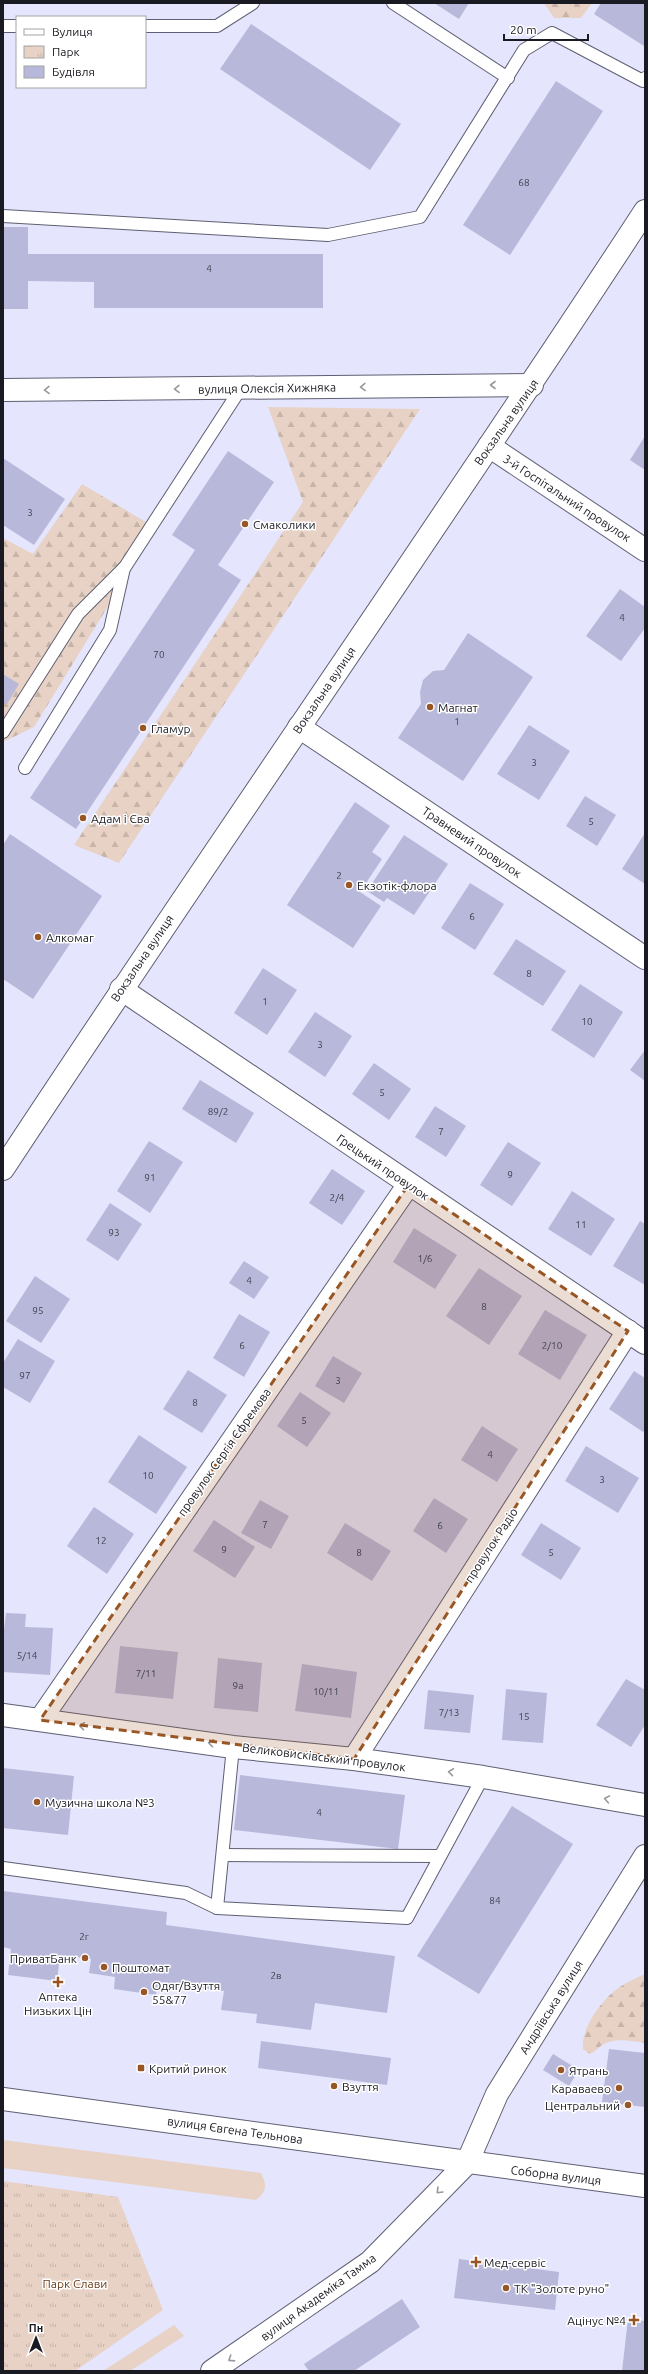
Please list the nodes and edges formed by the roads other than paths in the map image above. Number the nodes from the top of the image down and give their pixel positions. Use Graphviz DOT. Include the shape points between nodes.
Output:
graph roads {
  1 [pos="252,3"];
  2 [pos="393,3"];
  3 [pos="4,26"];
  4 [pos="16,26"];
  5 [pos="146,26"];
  6 [pos="508,78"];
  7 [pos="645,78"];
  8 [pos="645,212"];
  9 [pos="3,216"];
  10 [pos="532,385"];
  11 [pos="241,388"];
  12 [pos="3,390"];
  13 [pos="489,446"];
  14 [pos="645,550"];
  15 [pos="125,567"];
  16 [pos="299,727"];
  17 [pos="3,732"];
  18 [pos="25,768"];
  19 [pos="645,958"];
  20 [pos="121,989"];
  21 [pos="3,1169"];
  22 [pos="409,1184"];
  23 [pos="636,1337"];
  24 [pos="3,1715"];
  25 [pos="40,1720"];
  26 [pos="233,1747"];
  27 [pos="354,1759"];
  28 [pos="483,1777"];
  29 [pos="645,1805"];
  30 [pos="223,1855"];
  31 [pos="439,1856"];
  32 [pos="645,1856"];
  33 [pos="3,1868"];
  34 [pos="217,1908"];
  35 [pos="3,2099"];
  36 [pos="467,2163"];
  37 [pos="645,2186"];
  38 [pos="212,2371"];
  1 -- 5 [label="lane" via="217,26"];
  2 -- 6 [label="lane"];
  3 -- 4 [label="lane"];
  6 -- 7 [label="lane" via="524,50 552,33 643,81"];
  6 -- 9 [label="lane" via="420,217 328,235"];
  8 -- 10 [label="street, Вокзальна вулиця"];
  10 -- 11 [label="street, вулиця Олексія Хижняка, one-way"];
  10 -- 13 [label="street, Вокзальна вулиця"];
  11 -- 12 [label="street, вулиця Олексія Хижняка, one-way"];
  11 -- 15 [label="lane"];
  13 -- 14 [label="street, 3-й Госпітальний провулок"];
  13 -- 16 [label="street, Вокзальна вулиця"];
  15 -- 17 [label="lane" via="78,614"];
  15 -- 18 [label="lane" via="110,630"];
  16 -- 19 [label="street, Травневий провулок"];
  16 -- 20 [label="street, Вокзальна вулиця"];
  20 -- 21 [label="street, Вокзальна вулиця"];
  20 -- 22 [label="street, Грецький провулок"];
  22 -- 23 [label="street, Грецький провулок"];
  22 -- 25 [label="street, провулок Сергія Єфремова"];
  23 -- 27 [label="street, провулок Радіо"];
  24 -- 25 [label="street, Великовисківський провулок"];
  26 -- 25 [label="street, Великовисківський провулок, one-way"];
  26 -- 27 [label="street, Великовисківський провулок"];
  26 -- 30 [label="lane"];
  28 -- 27 [label="street, Великовисківський провулок, one-way"];
  29 -- 28 [label="street, Великовисківський провулок, one-way"];
  28 -- 31 [label="lane"];
  30 -- 31 [label="lane"];
  30 -- 34 [label="lane"];
  31 -- 34 [label="lane" via="407,1918"];
  32 -- 36 [label="street, Андріївська вулиця" via="497,2094"];
  33 -- 34 [label="lane" via="186,1893"];
  35 -- 36 [label="street, вулиця Євгена Тельнова"];
  36 -- 37 [label="street, Соборна вулиця"];
  36 -- 38 [label="street, вулиця Академіка Тамма, one-way" via="370,2262"];
}
